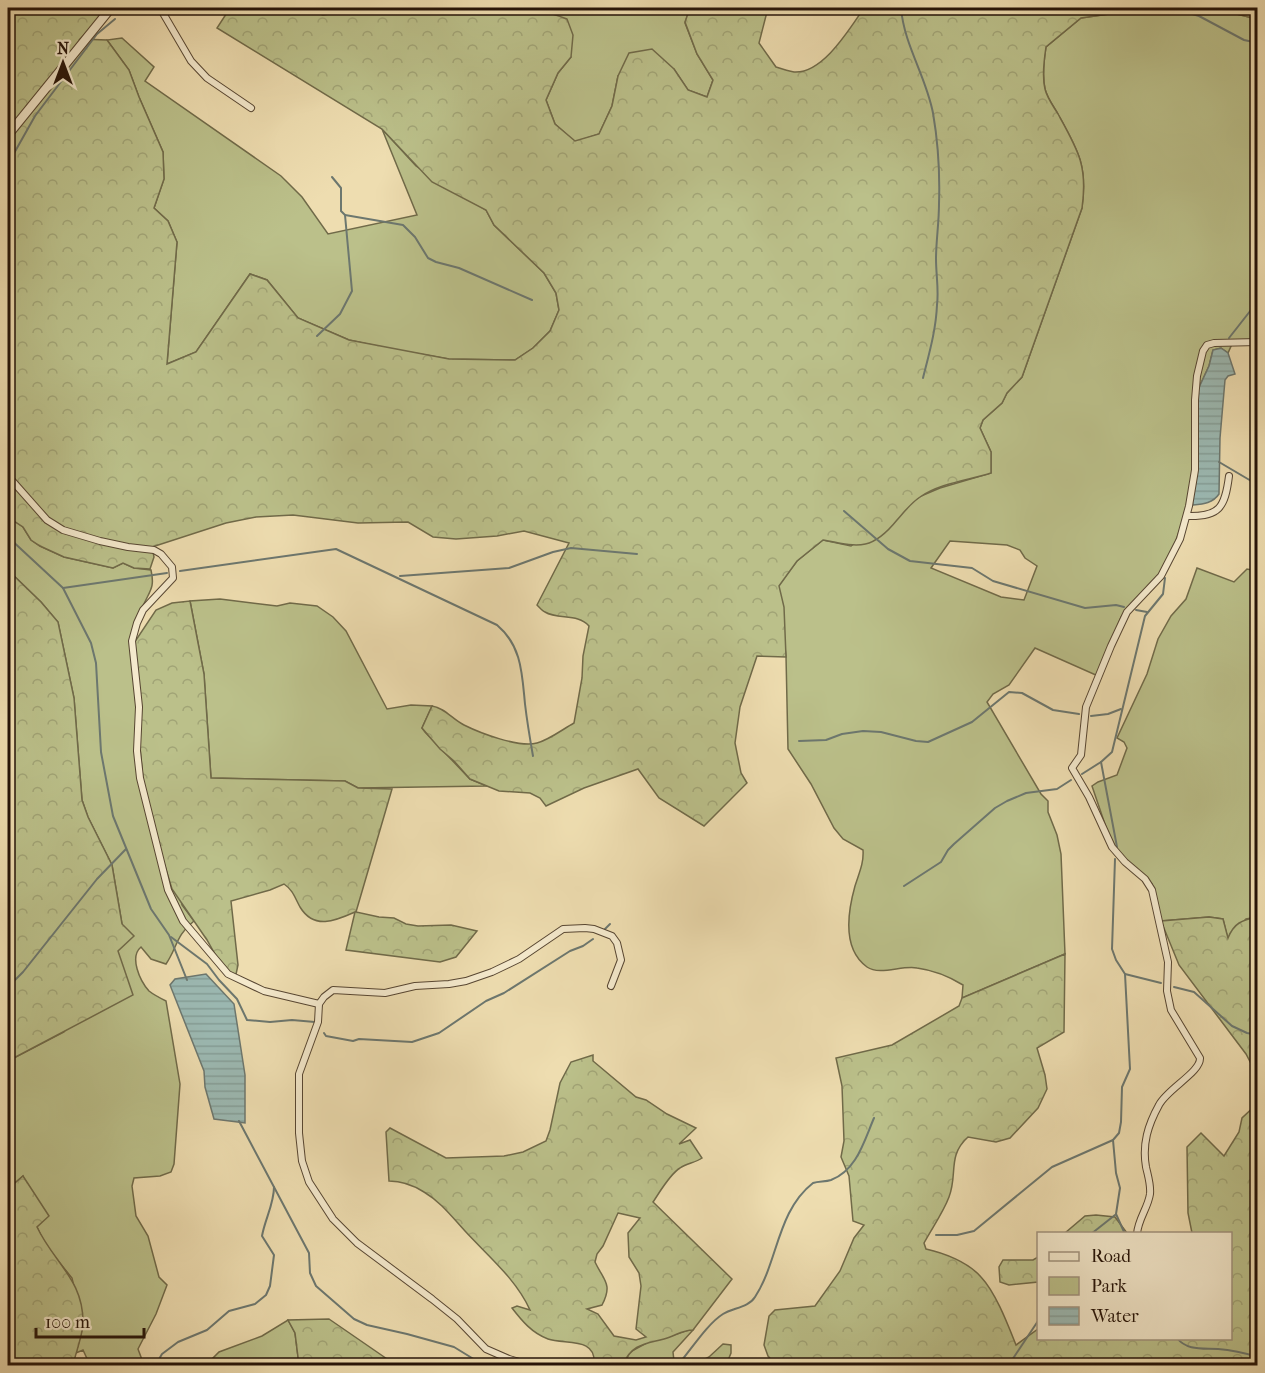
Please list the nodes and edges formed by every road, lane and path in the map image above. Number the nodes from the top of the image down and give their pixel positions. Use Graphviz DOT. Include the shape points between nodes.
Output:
graph roads {
  1 [pos="111,8"];
  2 [pos="160,8"];
  3 [pos="251,108"];
  4 [pos="8,135"];
  5 [pos="1257,342"];
  6 [pos="8,476"];
  7 [pos="1229,476"];
  8 [pos="1187,516"];
  9 [pos="611,986"];
  10 [pos="319,1004"];
  11 [pos="1137,1232"];
  12 [pos="532,1365"];
  1 -- 4 [label="street"];
  2 -- 3 [label="street" via="191,61 207,78"];
  5 -- 8 [label="street" via="1214,343 1203,351 1197,375 1195,470"];
  6 -- 10 [label="street" via="47,520 63,530 154,550 172,567 172,578 143,610 132,641 139,707 140,778 168,890 183,921 228,974 264,992"];
  7 -- 8 [label="street" via="1217,511 1206,517"];
  8 -- 11 [label="street" via="1165,570 1132,606 1111,646 1086,707 1081,755 1072,768 1112,847 1152,890 1168,962 1167,990 1172,1010 1200,1058 1198,1068 1160,1102 1149,1129 1144,1152 1150,1194"];
  9 -- 10 [label="street" via="621,960 617,943 612,936 594,929 573,928 555,933 504,967 466,981 385,993 333,990"];
  10 -- 12 [label="street" via="318,1022 298,1080 300,1148 309,1182 333,1219 357,1243 457,1319 486,1348"];
}
